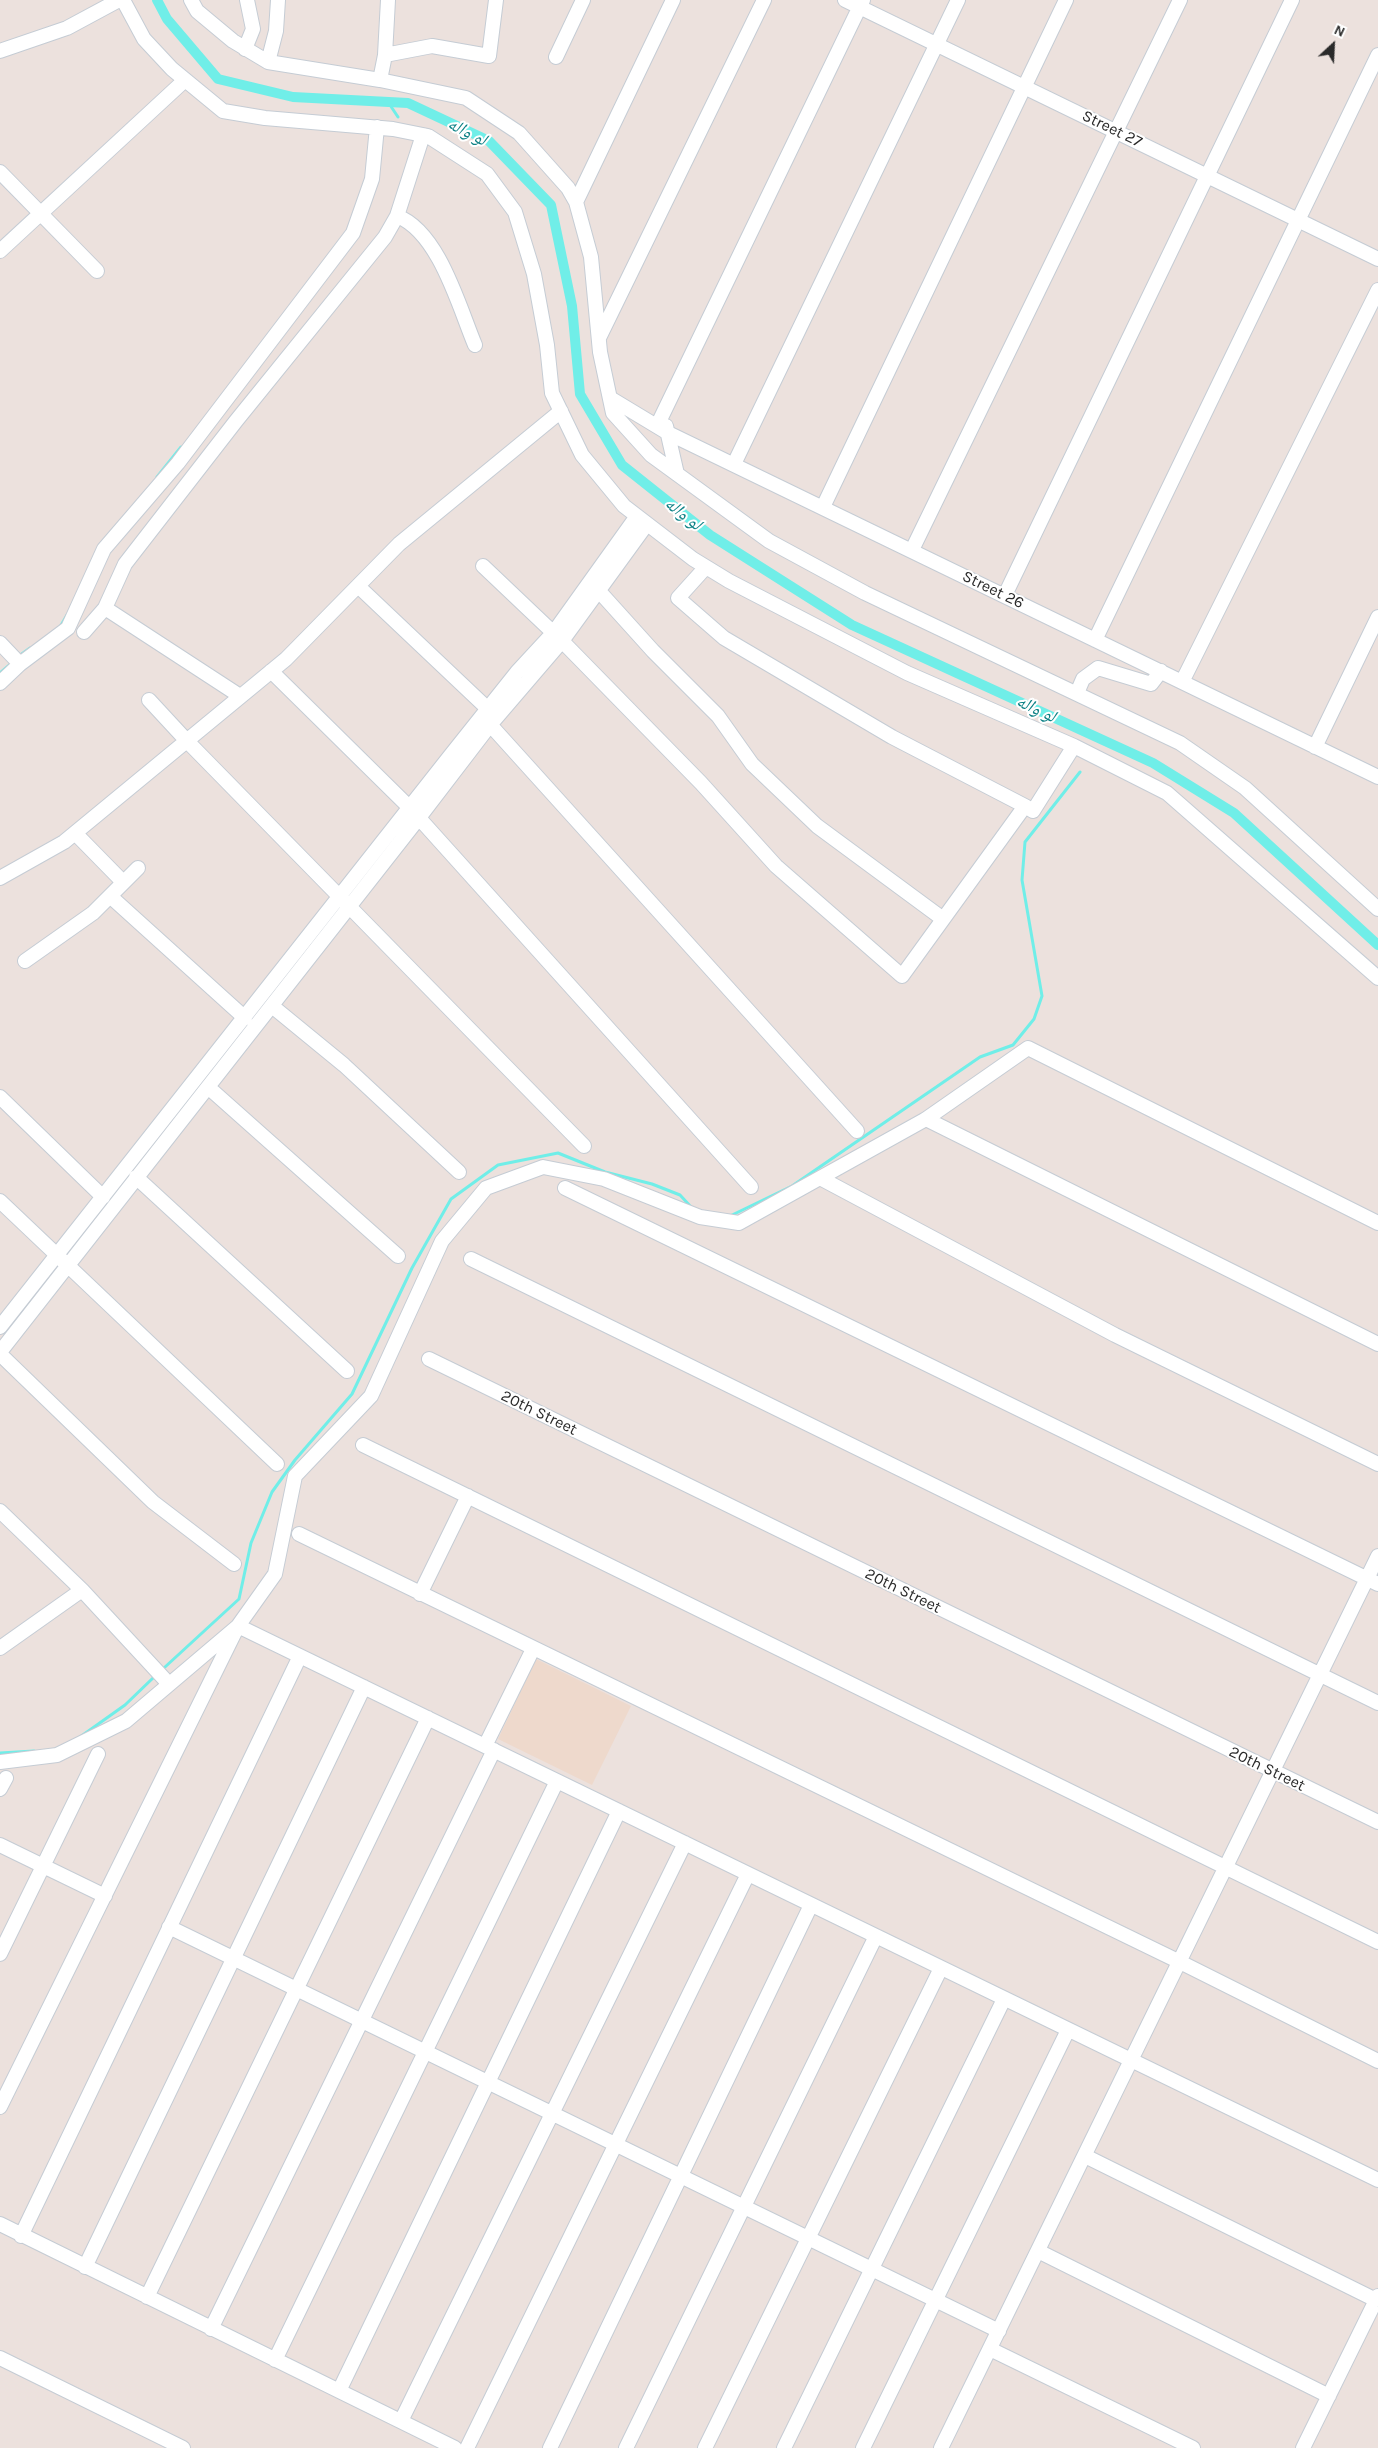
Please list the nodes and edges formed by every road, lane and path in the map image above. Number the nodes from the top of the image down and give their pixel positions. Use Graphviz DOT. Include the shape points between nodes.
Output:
graph roads {
  1 [pos="119,0"];
  2 [pos="124,0"];
  3 [pos="191,0"];
  4 [pos="247,0"];
  5 [pos="278,0"];
  6 [pos="388,0"];
  7 [pos="496,0"];
  8 [pos="583,0"];
  9 [pos="673,0"];
  10 [pos="764,0"];
  11 [pos="845,0"];
  12 [pos="958,0"];
  13 [pos="1066,0"];
  14 [pos="1180,0"];
  15 [pos="1292,0"];
  16 [pos="862,4"];
  17 [pos="937,44"];
  18 [pos="245,49"];
  19 [pos="0,51"];
  20 [pos="1378,55"];
  21 [pos="385,56"];
  22 [pos="556,57"];
  23 [pos="268,62"];
  24 [pos="185,80"];
  25 [pos="380,80"];
  26 [pos="1024,87"];
  27 [pos="377,127"];
  28 [pos="1116,131"];
  29 [pos="423,135"];
  30 [pos="0,172"];
  31 [pos="1208,176"];
  32 [pos="576,202"];
  33 [pos="40,213"];
  34 [pos="397,216"];
  35 [pos="1299,220"];
  36 [pos="0,251"];
  37 [pos="1378,259"];
  38 [pos="97,271"];
  39 [pos="1378,290"];
  40 [pos="599,339"];
  41 [pos="475,345"];
  42 [pos="610,398"];
  43 [pos="561,411"];
  44 [pos="662,425"];
  45 [pos="734,464"];
  46 [pos="677,474"];
  47 [pos="822,507"];
  48 [pos="642,520"];
  49 [pos="912,550"];
  50 [pos="482,566"];
  51 [pos="706,567"];
  52 [pos="358,586"];
  53 [pos="598,590"];
  54 [pos="1005,596"];
  55 [pos="104,608"];
  56 [pos="1378,617"];
  57 [pos="84,632"];
  58 [pos="558,637"];
  59 [pos="1095,640"];
  60 [pos="0,643"];
  61 [pos="20,664"];
  62 [pos="271,670"];
  63 [pos="1161,672"];
  64 [pos="1182,682"];
  65 [pos="0,683"];
  66 [pos="1077,693"];
  67 [pos="240,696"];
  68 [pos="149,700"];
  69 [pos="487,717"];
  70 [pos="186,740"];
  71 [pos="1074,746"];
  72 [pos="1315,747"];
  73 [pos="1378,777"];
  74 [pos="1025,806"];
  75 [pos="414,813"];
  76 [pos="76,833"];
  77 [pos="138,868"];
  78 [pos="0,878"];
  79 [pos="123,882"];
  80 [pos="110,896"];
  81 [pos="344,902"];
  82 [pos="1378,909"];
  83 [pos="943,919"];
  84 [pos="25,961"];
  85 [pos="1378,978"];
  86 [pos="272,1006"];
  87 [pos="245,1018"];
  88 [pos="208,1087"];
  89 [pos="0,1097"];
  90 [pos="926,1119"];
  91 [pos="857,1131"];
  92 [pos="584,1146"];
  93 [pos="459,1172"];
  94 [pos="136,1177"];
  95 [pos="820,1178"];
  96 [pos="750,1187"];
  97 [pos="566,1188"];
  98 [pos="104,1197"];
  99 [pos="0,1201"];
  100 [pos="1378,1223"];
  101 [pos="57,1256"];
  102 [pos="398,1256"];
  103 [pos="471,1259"];
  104 [pos="68,1266"];
  105 [pos="0,1327"];
  106 [pos="1378,1344"];
  107 [pos="0,1353"];
  108 [pos="429,1359"];
  109 [pos="347,1371"];
  110 [pos="363,1445"];
  111 [pos="276,1464"];
  112 [pos="1378,1464"];
  113 [pos="468,1496"];
  114 [pos="0,1511"];
  115 [pos="299,1534"];
  116 [pos="1378,1556"];
  117 [pos="234,1564"];
  118 [pos="1372,1581"];
  119 [pos="82,1590"];
  120 [pos="420,1594"];
  121 [pos="238,1626"];
  122 [pos="0,1648"];
  123 [pos="533,1649"];
  124 [pos="300,1656"];
  125 [pos="1320,1674"];
  126 [pos="169,1684"];
  127 [pos="364,1688"];
  128 [pos="1378,1703"];
  129 [pos="428,1718"];
  130 [pos="490,1748"];
  131 [pos="98,1754"];
  132 [pos="0,1762"];
  133 [pos="1272,1772"];
  134 [pos="557,1781"];
  135 [pos="619,1811"];
  136 [pos="1378,1822"];
  137 [pos="684,1843"];
  138 [pos="0,1845"];
  139 [pos="42,1865"];
  140 [pos="1226,1868"];
  141 [pos="748,1874"];
  142 [pos="105,1896"];
  143 [pos="811,1905"];
  144 [pos="169,1927"];
  145 [pos="876,1936"];
  146 [pos="1378,1942"];
  147 [pos="0,1954"];
  148 [pos="234,1958"];
  149 [pos="1180,1962"];
  150 [pos="941,1968"];
  151 [pos="297,1989"];
  152 [pos="1004,1999"];
  153 [pos="362,2021"];
  154 [pos="1068,2030"];
  155 [pos="425,2052"];
  156 [pos="1131,2060"];
  157 [pos="1378,2061"];
  158 [pos="488,2082"];
  159 [pos="0,2108"];
  160 [pos="552,2113"];
  161 [pos="616,2144"];
  162 [pos="1085,2156"];
  163 [pos="681,2176"];
  164 [pos="1378,2180"];
  165 [pos="744,2207"];
  166 [pos="0,2224"];
  167 [pos="21,2236"];
  168 [pos="808,2238"];
  169 [pos="1038,2251"];
  170 [pos="85,2267"];
  171 [pos="872,2269"];
  172 [pos="147,2297"];
  173 [pos="1377,2298"];
  174 [pos="936,2300"];
  175 [pos="211,2329"];
  176 [pos="998,2331"];
  177 [pos="990,2349"];
  178 [pos="0,2358"];
  179 [pos="275,2360"];
  180 [pos="339,2391"];
  181 [pos="1329,2396"];
  182 [pos="401,2421"];
  183 [pos="434,2443"];
  184 [pos="183,2448"];
  185 [pos="455,2448"];
  186 [pos="467,2448"];
  187 [pos="550,2448"];
  188 [pos="626,2448"];
  189 [pos="705,2448"];
  190 [pos="784,2448"];
  191 [pos="863,2448"];
  192 [pos="942,2448"];
  193 [pos="1193,2448"];
  194 [pos="1304,2448"];
  1 -- 19 [label="street" via="67,28"];
  2 -- 24 [label="street" via="144,39"];
  3 -- 18 [label="street" via="197,11"];
  4 -- 18 [label="street" via="253,30"];
  5 -- 23 [label="street" via="276,31"];
  6 -- 21 [label="street"];
  7 -- 21 [label="street" via="489,56 432,46"];
  8 -- 22 [label="street"];
  9 -- 32 [label="street"];
  10 -- 40 [label="street"];
  11 -- 16 [label="street, Street 27"];
  12 -- 17 [label="street"];
  13 -- 26 [label="street"];
  14 -- 28 [label="street"];
  15 -- 31 [label="street"];
  16 -- 17 [label="street, Street 27"];
  16 -- 44 [label="street"];
  17 -- 26 [label="street, Street 27"];
  17 -- 45 [label="street"];
  18 -- 23 [label="street"];
  20 -- 35 [label="street"];
  21 -- 25 [label="street"];
  23 -- 25 [label="street"];
  24 -- 27 [label="street" via="223,110 265,118"];
  24 -- 33 [label="street"];
  25 -- 32 [label="street" via="466,98 519,133 568,188"];
  26 -- 28 [label="street, Street 27"];
  26 -- 47 [label="street"];
  27 -- 29 [label="street"];
  27 -- 61 [label="street" via="372,178 353,233 178,463 104,549 68,628"];
  28 -- 31 [label="street, Street 27"];
  28 -- 49 [label="street"];
  29 -- 34 [label="street"];
  29 -- 43 [label="street" via="487,174 515,212 534,274 552,393"];
  30 -- 33 [label="street"];
  31 -- 35 [label="street, Street 27"];
  31 -- 54 [label="street"];
  32 -- 40 [label="street" via="590,257"];
  33 -- 36 [label="street"];
  33 -- 38 [label="street"];
  34 -- 41 [label="street" via="408,220 432,247"];
  34 -- 55 [label="street" via="385,237 125,564"];
  35 -- 37 [label="street, Street 27"];
  35 -- 59 [label="street"];
  39 -- 64 [label="street"];
  40 -- 42 [label="street"];
  42 -- 44 [label="street, Street 26"];
  42 -- 46 [label="street" via="613,414 651,455"];
  43 -- 48 [label="street" via="582,455 624,506"];
  43 -- 52 [label="street" via="399,544"];
  44 -- 45 [label="street, Street 26"];
  44 -- 46 [label="street"];
  45 -- 47 [label="street, Street 26"];
  46 -- 66 [label="street" via="769,541 865,593"];
  47 -- 49 [label="street, Street 26"];
  48 -- 51 [label="street"];
  48 -- 53 [label="street"];
  48 -- 58 [label="street"];
  49 -- 54 [label="street, Street 26"];
  50 -- 58 [label="street"];
  51 -- 71 [label="street" via="907,673"];
  51 -- 74 [label="street" via="678,598 724,638 892,737"];
  52 -- 62 [label="street" via="286,659"];
  52 -- 69 [label="street"];
  53 -- 58 [label="street"];
  53 -- 83 [label="street" via="718,716 752,764 810,819"];
  54 -- 59 [label="street, Street 26"];
  55 -- 57 [label="street"];
  55 -- 67 [label="street"];
  56 -- 72 [label="street"];
  58 -- 69 [label="street" via="518,672"];
  58 -- 83 [label="street" via="701,783 776,866 902,976"];
  59 -- 63 [label="street, Street 26"];
  60 -- 61 [label="street"];
  61 -- 65 [label="street"];
  62 -- 67 [label="street"];
  62 -- 75 [label="street"];
  63 -- 64 [label="street, Street 26"];
  63 -- 66 [label="street" via="1151,684 1098,668 1083,679"];
  64 -- 72 [label="street, Street 26"];
  66 -- 82 [label="street" via="1180,743 1245,788"];
  67 -- 70 [label="street"];
  68 -- 70 [label="street"];
  69 -- 75 [label="street"];
  69 -- 91 [label="street"];
  70 -- 76 [label="street"];
  70 -- 81 [label="street"];
  71 -- 74 [label="street" via="1033,811"];
  71 -- 85 [label="street" via="1167,793"];
  72 -- 73 [label="street, Street 26"];
  74 -- 83 [label="street"];
  75 -- 81 [label="street"];
  75 -- 96 [label="street"];
  76 -- 78 [label="street"];
  76 -- 79 [label="street"];
  77 -- 79 [label="street"];
  79 -- 80 [label="street"];
  80 -- 84 [label="street" via="93,913"];
  80 -- 87 [label="street"];
  81 -- 86 [label="street"];
  81 -- 87 [label="street"];
  81 -- 92 [label="street"];
  86 -- 88 [label="street"];
  86 -- 93 [label="street" via="344,1065"];
  87 -- 98 [label="street"];
  88 -- 94 [label="street"];
  88 -- 102 [label="street"];
  89 -- 98 [label="street"];
  90 -- 95 [label="street"];
  90 -- 100 [label="street" via="1028,1048"];
  90 -- 106 [label="street"];
  94 -- 104 [label="street"];
  94 -- 109 [label="street"];
  95 -- 112 [label="street" via="1115,1335"];
  95 -- 121 [label="street" via="739,1223 700,1217 604,1179 543,1167 486,1188 442,1242 370,1396 295,1476 275,1574"];
  97 -- 118 [label="street"];
  98 -- 101 [label="street"];
  99 -- 101 [label="street"];
  101 -- 104 [label="street"];
  101 -- 105 [label="street"];
  103 -- 125 [label="street"];
  104 -- 107 [label="street"];
  104 -- 111 [label="street"];
  107 -- 117 [label="street" via="153,1502"];
  108 -- 133 [label="street, 20th Street"];
  110 -- 113 [label="street"];
  113 -- 120 [label="street"];
  113 -- 140 [label="street"];
  114 -- 119 [label="street"];
  115 -- 120 [label="street"];
  116 -- 118 [label="street"];
  118 -- 125 [label="street"];
  119 -- 122 [label="street"];
  119 -- 126 [label="street"];
  120 -- 123 [label="street"];
  121 -- 124 [label="street"];
  121 -- 126 [label="street"];
  121 -- 142 [label="street"];
  123 -- 130 [label="street"];
  123 -- 149 [label="street"];
  124 -- 127 [label="street"];
  124 -- 144 [label="street"];
  125 -- 128 [label="street"];
  125 -- 133 [label="street"];
  126 -- 132 [label="street" via="126,1721 57,1754"];
  127 -- 129 [label="street"];
  127 -- 148 [label="street"];
  129 -- 130 [label="street"];
  129 -- 151 [label="street"];
  130 -- 134 [label="street"];
  130 -- 153 [label="street"];
  131 -- 139 [label="street"];
  133 -- 136 [label="street, 20th Street"];
  133 -- 140 [label="street"];
  134 -- 135 [label="street"];
  134 -- 155 [label="street"];
  135 -- 137 [label="street"];
  135 -- 158 [label="street"];
  137 -- 141 [label="street"];
  137 -- 160 [label="street"];
  138 -- 139 [label="street"];
  139 -- 142 [label="street"];
  139 -- 147 [label="street"];
  140 -- 146 [label="street"];
  140 -- 149 [label="street"];
  141 -- 143 [label="street"];
  141 -- 161 [label="street"];
  142 -- 159 [label="street"];
  143 -- 145 [label="street"];
  143 -- 163 [label="street"];
  144 -- 148 [label="street"];
  144 -- 167 [label="street"];
  145 -- 150 [label="street"];
  145 -- 165 [label="street"];
  148 -- 151 [label="street"];
  148 -- 170 [label="street"];
  149 -- 156 [label="street"];
  149 -- 157 [label="street"];
  150 -- 152 [label="street"];
  150 -- 168 [label="street"];
  151 -- 153 [label="street"];
  151 -- 172 [label="street"];
  152 -- 154 [label="street"];
  152 -- 171 [label="street"];
  153 -- 155 [label="street"];
  153 -- 175 [label="street"];
  154 -- 156 [label="street"];
  154 -- 174 [label="street"];
  155 -- 158 [label="street"];
  155 -- 179 [label="street"];
  156 -- 162 [label="street"];
  156 -- 164 [label="street"];
  158 -- 160 [label="street"];
  158 -- 180 [label="street"];
  160 -- 161 [label="street"];
  160 -- 182 [label="street"];
  161 -- 163 [label="street"];
  161 -- 186 [label="street"];
  162 -- 169 [label="street"];
  162 -- 173 [label="street"];
  163 -- 165 [label="street"];
  163 -- 187 [label="street"];
  165 -- 168 [label="street"];
  165 -- 188 [label="street"];
  166 -- 167 [label="street"];
  167 -- 170 [label="street"];
  168 -- 171 [label="street"];
  168 -- 189 [label="street"];
  169 -- 176 [label="street"];
  169 -- 181 [label="street"];
  170 -- 172 [label="street"];
  171 -- 174 [label="street"];
  171 -- 190 [label="street"];
  172 -- 175 [label="street"];
  173 -- 181 [label="street"];
  174 -- 176 [label="street"];
  174 -- 191 [label="street"];
  175 -- 179 [label="street"];
  176 -- 177 [label="street"];
  177 -- 192 [label="street"];
  177 -- 193 [label="street"];
  178 -- 184 [label="street"];
  179 -- 180 [label="street"];
  180 -- 182 [label="street"];
  181 -- 194 [label="street"];
  182 -- 183 [label="street"];
  183 -- 185 [label="street"];
}
